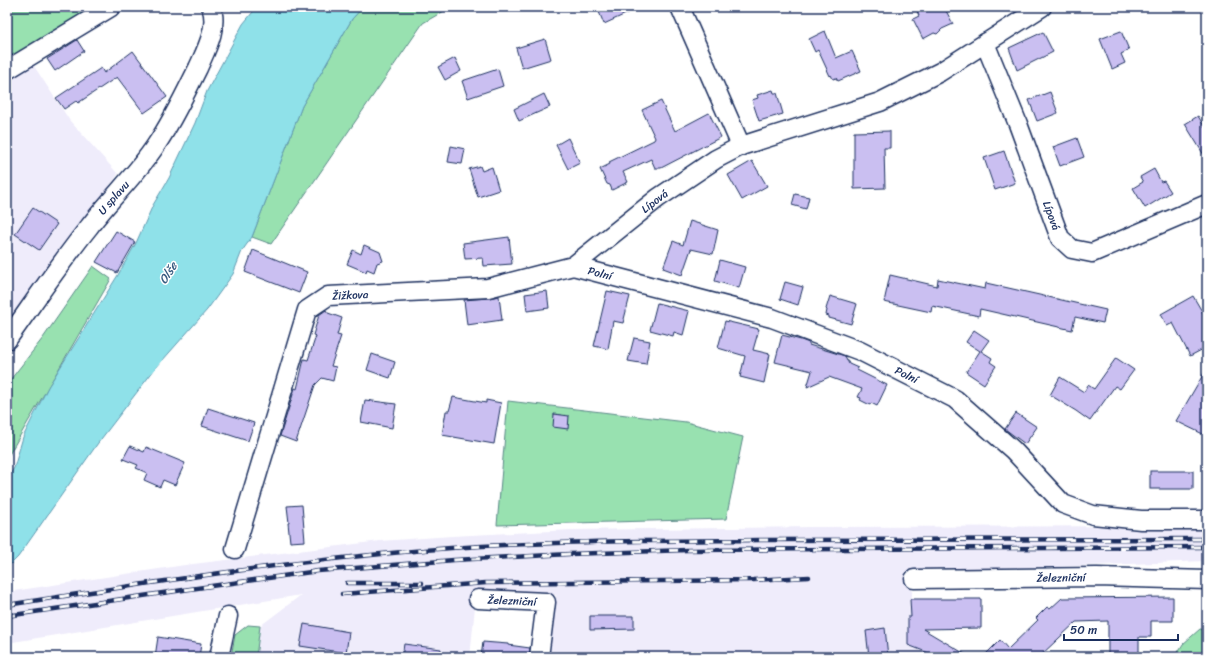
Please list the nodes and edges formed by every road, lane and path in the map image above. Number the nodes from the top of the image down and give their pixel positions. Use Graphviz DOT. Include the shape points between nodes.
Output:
graph roads {
  1 [pos="111,7"];
  2 [pos="211,7"];
  3 [pos="680,7"];
  4 [pos="1042,7"];
  5 [pos="985,43"];
  6 [pos="7,70"];
  7 [pos="741,146"];
  8 [pos="1207,204"];
  9 [pos="573,266"];
  10 [pos="7,340"];
  11 [pos="1207,520"];
  12 [pos="235,550"];
  13 [pos="914,579"];
  14 [pos="1207,580"];
  15 [pos="478,600"];
  16 [pos="228,616"];
  17 [pos="219,657"];
  18 [pos="539,657"];
  1 -- 6 [label="street"];
  2 -- 10 [label="street, U splavu" via="213,28 208,46 177,112 156,146 89,227"];
  3 -- 7 [label="street"];
  4 -- 5 [label="street, Lípová"];
  5 -- 7 [label="street, Lípová" via="940,72 880,102"];
  5 -- 8 [label="street, Lípová" via="1060,238 1072,249 1092,253"];
  7 -- 9 [label="street, Lípová" via="716,159 658,198"];
  9 -- 11 [label="street, Polní" via="772,318 860,351 955,399 1013,450 1063,504 1093,514 1142,520"];
  9 -- 12 [label="street, Žižkova" via="488,288 328,296 307,310"];
  13 -- 14 [label="street, Železniční" via="1097,577"];
  15 -- 18 [label="street, Železniční" via="546,602"];
  16 -- 17 [label="street"];
}
